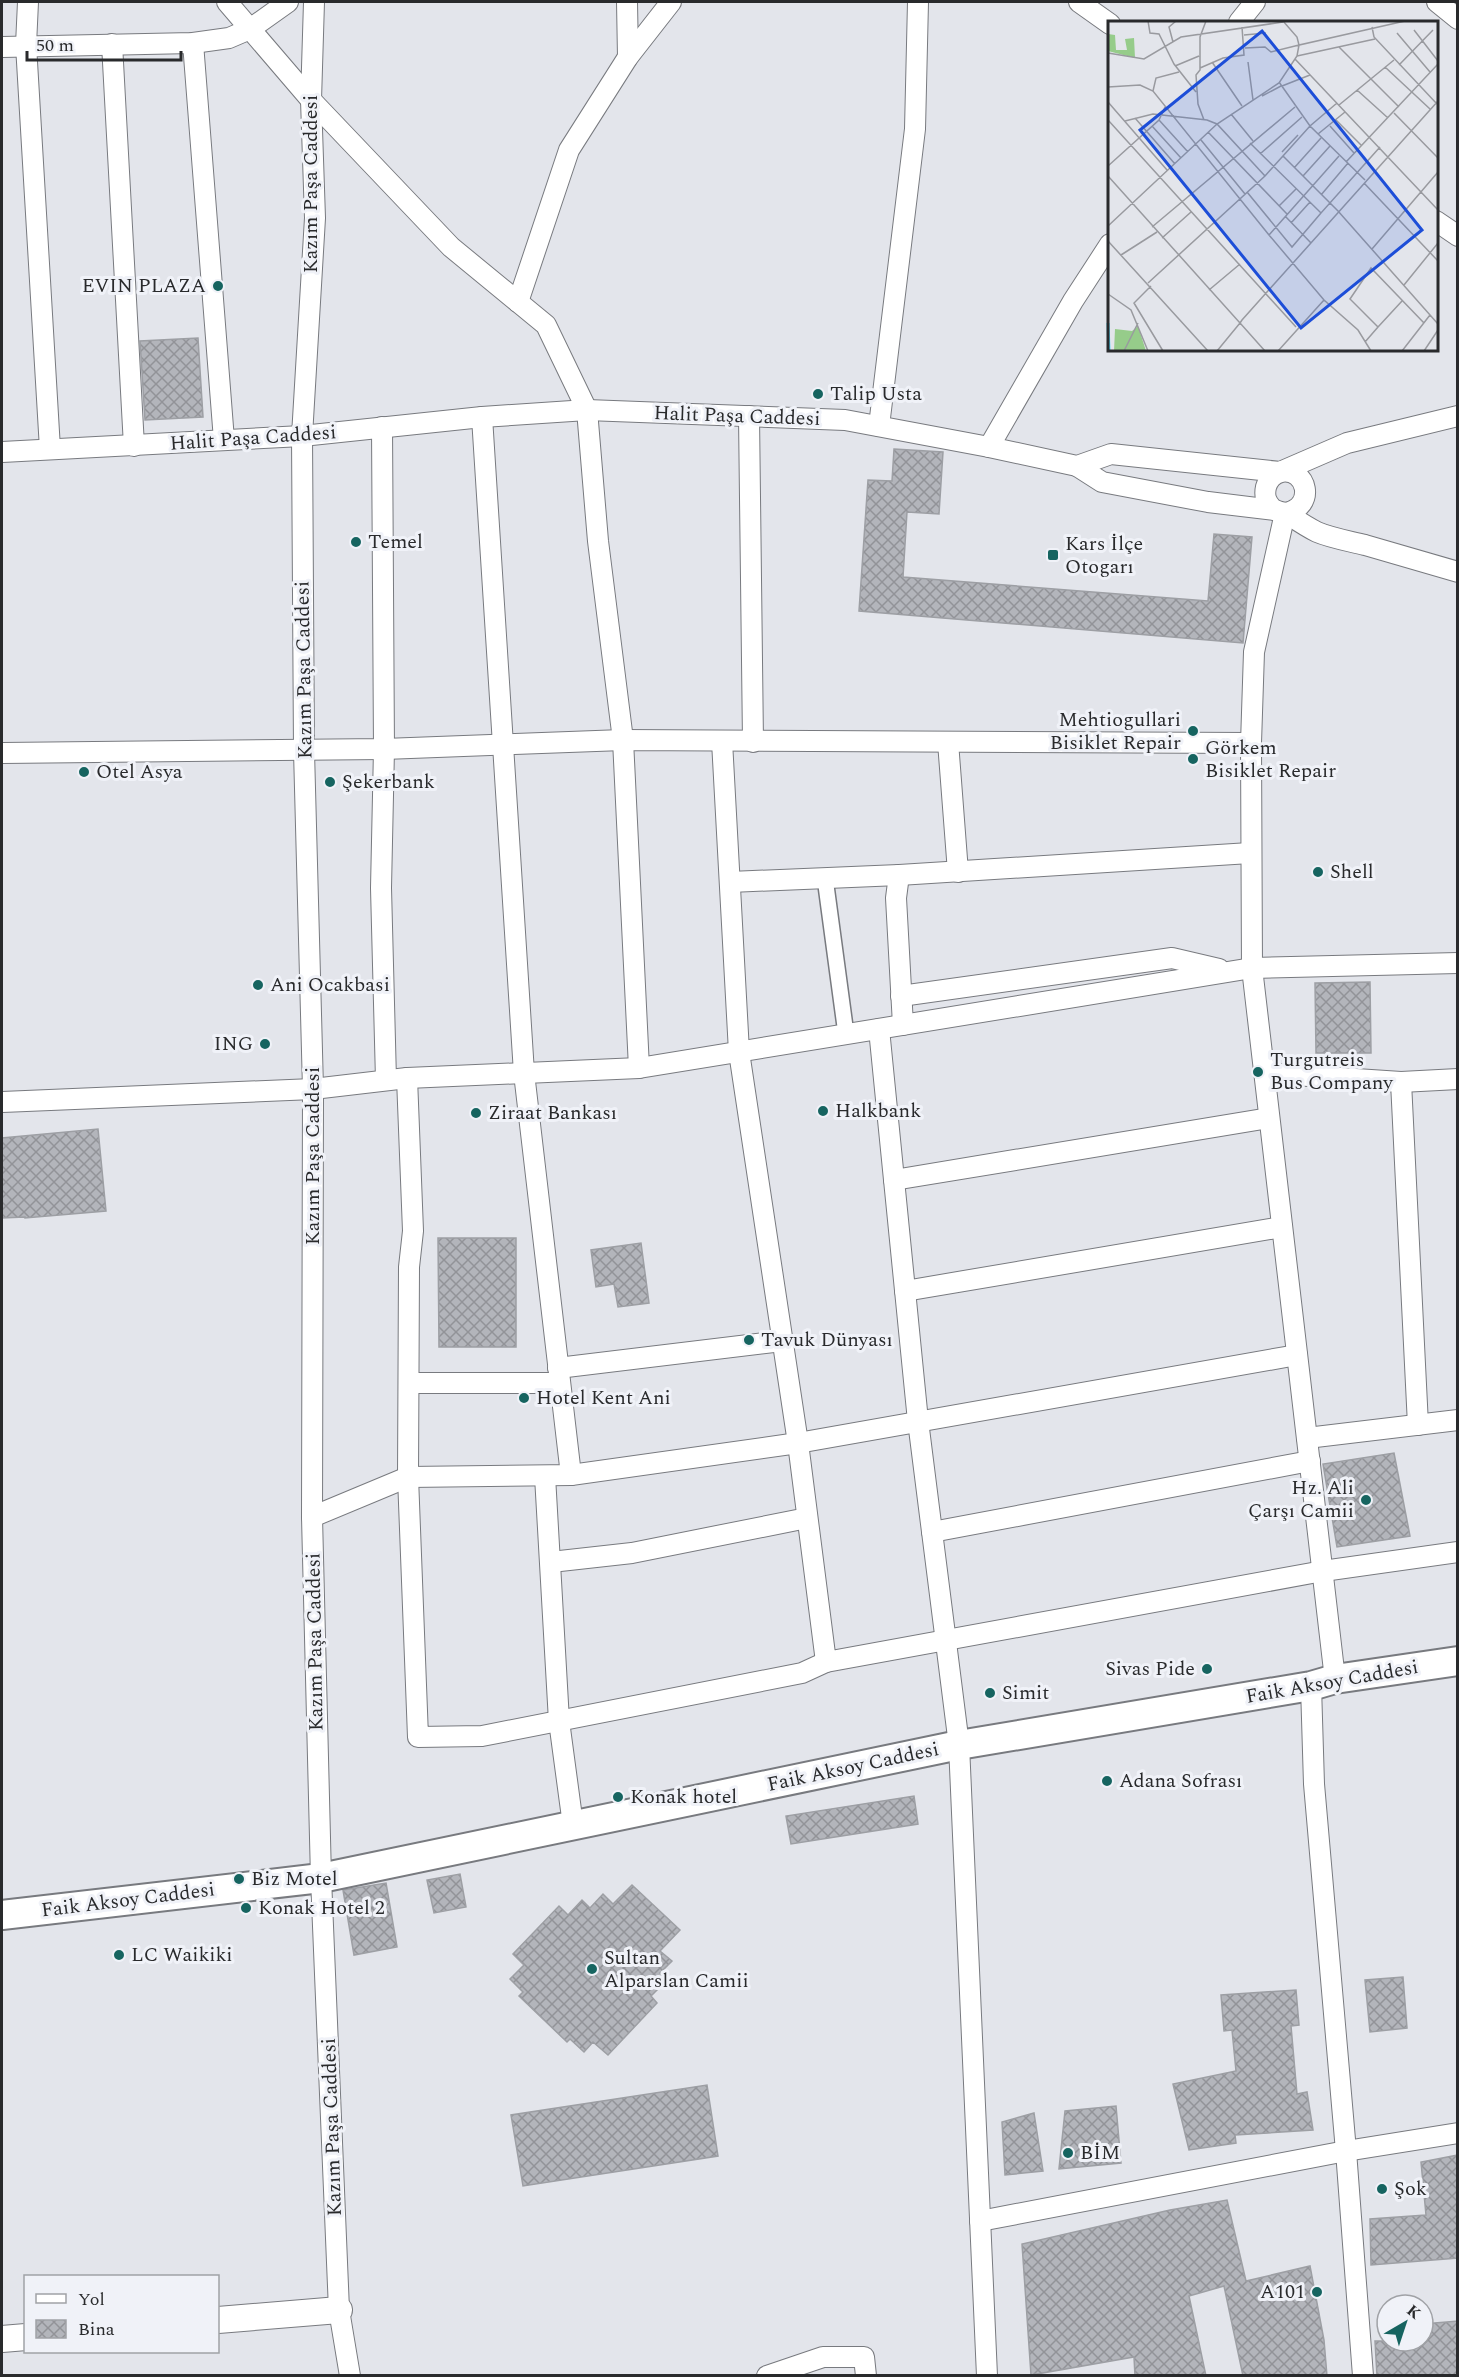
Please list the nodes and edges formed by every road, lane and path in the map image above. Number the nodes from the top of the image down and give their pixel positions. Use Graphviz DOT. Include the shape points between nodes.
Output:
graph roads {
  1 [pos="27,2"];
  2 [pos="227,2"];
  3 [pos="288,2"];
  4 [pos="314,2"];
  5 [pos="627,2"];
  6 [pos="671,2"];
  7 [pos="918,2"];
  8 [pos="1079,2"];
  9 [pos="1255,2"];
  10 [pos="1437,2"];
  11 [pos="1458,19"];
  12 [pos="1243,21"];
  13 [pos="1108,23"];
  14 [pos="250,29"];
  15 [pos="194,42"];
  16 [pos="112,44"];
  17 [pos="26,45"];
  18 [pos="2,47"];
  19 [pos="628,57"];
  20 [pos="311,100"];
  21 [pos="1438,222"];
  22 [pos="1458,236"];
  23 [pos="1108,247"];
  24 [pos="518,302"];
  25 [pos="587,410"];
  26 [pos="749,416"];
  27 [pos="1458,416"];
  28 [pos="482,417"];
  29 [pos="879,426"];
  30 [pos="382,428"];
  31 [pos="302,436"];
  32 [pos="224,440"];
  33 [pos="134,446"];
  34 [pos="989,447"];
  35 [pos="50,449"];
  36 [pos="2,452"];
  37 [pos="1077,466"];
  38 [pos="1280,472"];
  39 [pos="1279,511"];
  40 [pos="1458,572"];
  41 [pos="623,740"];
  42 [pos="722,741"];
  43 [pos="753,742"];
  44 [pos="948,742"];
  45 [pos="1251,743"];
  46 [pos="503,746"];
  47 [pos="384,749"];
  48 [pos="304,751"];
  49 [pos="2,753"];
  50 [pos="1250,854"];
  51 [pos="958,872"];
  52 [pos="899,875"];
  53 [pos="825,879"];
  54 [pos="730,882"];
  55 [pos="1458,963"];
  56 [pos="1252,968"];
  57 [pos="1230,971"];
  58 [pos="902,996"];
  59 [pos="903,1025"];
  60 [pos="879,1029"];
  61 [pos="846,1034"];
  62 [pos="739,1052"];
  63 [pos="639,1068"];
  64 [pos="524,1073"];
  65 [pos="1264,1073"];
  66 [pos="407,1078"];
  67 [pos="1458,1079"];
  68 [pos="386,1080"];
  69 [pos="1401,1082"];
  70 [pos="313,1089"];
  71 [pos="2,1102"];
  72 [pos="1269,1118"];
  73 [pos="894,1180"];
  74 [pos="1282,1227"];
  75 [pos="905,1291"];
  76 [pos="782,1341"];
  77 [pos="1297,1355"];
  78 [pos="559,1375"];
  79 [pos="409,1383"];
  80 [pos="1458,1420"];
  81 [pos="918,1421"];
  82 [pos="1418,1425"];
  83 [pos="1307,1438"];
  84 [pos="798,1443"];
  85 [pos="1310,1461"];
  86 [pos="571,1475"];
  87 [pos="545,1476"];
  88 [pos="408,1477"];
  89 [pos="312,1517"];
  90 [pos="807,1518"];
  91 [pos="932,1532"];
  92 [pos="1458,1552"];
  93 [pos="551,1562"];
  94 [pos="1323,1571"];
  95 [pos="946,1641"];
  96 [pos="1458,1661"];
  97 [pos="826,1662"];
  98 [pos="1323,1682"];
  99 [pos="559,1721"];
  100 [pos="959,1745"];
  101 [pos="573,1825"];
  102 [pos="321,1878"];
  103 [pos="2,1915"];
  104 [pos="1458,2133"];
  105 [pos="1346,2151"];
  106 [pos="980,2221"];
  107 [pos="339,2310"];
  108 [pos="219,2320"];
  109 [pos="24,2337"];
  110 [pos="2,2339"];
  111 [pos="350,2376"];
  112 [pos="767,2376"];
  113 [pos="866,2376"];
  114 [pos="987,2376"];
  115 [pos="1363,2376"];
  1 -- 17 [label="street"];
  2 -- 14 [label="street"];
  3 -- 14 [label="street"];
  4 -- 20 [label="street, Kazım Paşa Caddesi"];
  5 -- 19 [label="street"];
  6 -- 19 [label="street"];
  7 -- 29 [label="street" via="915,129"];
  8 -- 13 [label="street"];
  9 -- 12 [label="street"];
  10 -- 11 [label="street"];
  14 -- 15 [label="street" via="229,38"];
  14 -- 20 [label="street"];
  15 -- 16 [label="street"];
  15 -- 32 [label="street"];
  16 -- 17 [label="street"];
  16 -- 33 [label="street"];
  17 -- 18 [label="street"];
  17 -- 35 [label="street"];
  19 -- 24 [label="street" via="569,150"];
  20 -- 24 [label="street" via="451,248"];
  20 -- 31 [label="street, Kazım Paşa Caddesi" via="315,218"];
  21 -- 22 [label="street"];
  23 -- 34 [label="street"];
  24 -- 25 [label="street" via="546,325"];
  25 -- 26 [label="street, Halit Paşa Caddesi"];
  25 -- 28 [label="street, Halit Paşa Caddesi"];
  25 -- 41 [label="street" via="598,541"];
  26 -- 29 [label="street, Halit Paşa Caddesi" via="845,420"];
  26 -- 43 [label="street"];
  27 -- 38 [label="street" via="1347,444"];
  28 -- 30 [label="street, Halit Paşa Caddesi"];
  28 -- 46 [label="street"];
  29 -- 34 [label="street, Halit Paşa Caddesi"];
  30 -- 31 [label="street, Halit Paşa Caddesi"];
  30 -- 47 [label="street"];
  31 -- 32 [label="street, Halit Paşa Caddesi"];
  31 -- 48 [label="street, Kazım Paşa Caddesi"];
  32 -- 33 [label="street, Halit Paşa Caddesi"];
  33 -- 35 [label="street, Halit Paşa Caddesi"];
  34 -- 37 [label="street, Halit Paşa Caddesi"];
  35 -- 36 [label="street, Halit Paşa Caddesi"];
  37 -- 38 [label="street" via="1111,454"];
  37 -- 39 [label="street" via="1102,482"];
  38 -- 39 [label="street" via="1272,476 1265,492 1266,500"];
  38 -- 39 [label="street" via="1296,475 1306,489 1300,506 1293,511"];
  39 -- 40 [label="street" via="1317,532"];
  39 -- 45 [label="street" via="1254,652"];
  41 -- 42 [label="street"];
  41 -- 46 [label="street"];
  41 -- 63 [label="street"];
  42 -- 43 [label="street"];
  42 -- 54 [label="street"];
  43 -- 44 [label="street"];
  44 -- 45 [label="street"];
  44 -- 51 [label="street"];
  45 -- 50 [label="street"];
  46 -- 47 [label="street"];
  46 -- 64 [label="street"];
  47 -- 48 [label="street"];
  47 -- 68 [label="street" via="381,888"];
  48 -- 49 [label="street"];
  48 -- 70 [label="street, Kazım Paşa Caddesi"];
  50 -- 51 [label="street"];
  50 -- 56 [label="street"];
  51 -- 52 [label="street"];
  52 -- 53 [label="street"];
  52 -- 58 [label="street" via="896,898"];
  53 -- 54 [label="street"];
  53 -- 61 [label="street"];
  54 -- 62 [label="street"];
  55 -- 56 [label="street"];
  56 -- 57 [label="street"];
  56 -- 65 [label="street"];
  57 -- 58 [label="street" via="1172,958"];
  57 -- 59 [label="street"];
  58 -- 59 [label="street"];
  59 -- 60 [label="street"];
  60 -- 61 [label="street"];
  60 -- 73 [label="street"];
  61 -- 62 [label="street"];
  62 -- 63 [label="street"];
  62 -- 76 [label="street"];
  63 -- 64 [label="street"];
  64 -- 66 [label="street"];
  64 -- 78 [label="street"];
  65 -- 69 [label="street"];
  65 -- 72 [label="street"];
  66 -- 68 [label="street"];
  66 -- 79 [label="street" via="413,1231 409,1267"];
  67 -- 69 [label="street"];
  68 -- 70 [label="street"];
  69 -- 82 [label="street"];
  70 -- 71 [label="street"];
  70 -- 89 [label="street, Kazım Paşa Caddesi"];
  72 -- 73 [label="street"];
  72 -- 74 [label="street"];
  73 -- 75 [label="street"];
  74 -- 75 [label="street"];
  74 -- 77 [label="street"];
  75 -- 81 [label="street"];
  76 -- 78 [label="street"];
  76 -- 84 [label="street"];
  77 -- 81 [label="street"];
  77 -- 83 [label="street"];
  78 -- 79 [label="street"];
  78 -- 86 [label="street"];
  79 -- 88 [label="street"];
  80 -- 82 [label="street"];
  81 -- 84 [label="street"];
  81 -- 91 [label="street"];
  82 -- 83 [label="street"];
  83 -- 85 [label="street"];
  84 -- 86 [label="street"];
  84 -- 90 [label="street"];
  85 -- 91 [label="street"];
  85 -- 94 [label="street"];
  86 -- 87 [label="street"];
  87 -- 88 [label="street"];
  87 -- 93 [label="street"];
  88 -- 89 [label="street"];
  88 -- 99 [label="street" via="418,1737 482,1736"];
  89 -- 102 [label="street, Kazım Paşa Caddesi"];
  90 -- 93 [label="street" via="632,1553"];
  90 -- 97 [label="street"];
  91 -- 95 [label="street"];
  92 -- 94 [label="street"];
  93 -- 99 [label="street"];
  94 -- 95 [label="street"];
  94 -- 98 [label="street"];
  95 -- 97 [label="street"];
  95 -- 100 [label="street"];
  96 -- 98 [label="main road, Faik Aksoy Caddesi"];
  97 -- 99 [label="street" via="802,1673"];
  98 -- 100 [label="main road, Faik Aksoy Caddesi"];
  98 -- 105 [label="street" via="1314,1784"];
  99 -- 101 [label="street"];
  100 -- 101 [label="main road, Faik Aksoy Caddesi"];
  100 -- 106 [label="street"];
  101 -- 102 [label="main road, Faik Aksoy Caddesi"];
  102 -- 103 [label="main road, Faik Aksoy Caddesi"];
  102 -- 107 [label="street, Kazım Paşa Caddesi"];
  104 -- 105 [label="street"];
  105 -- 106 [label="street"];
  105 -- 115 [label="street"];
  106 -- 114 [label="street"];
  107 -- 108 [label="street"];
  107 -- 111 [label="street, Kazım Paşa Caddesi"];
  109 -- 110 [label="street"];
  112 -- 113 [label="street" via="823,2357 864,2357"];
}
